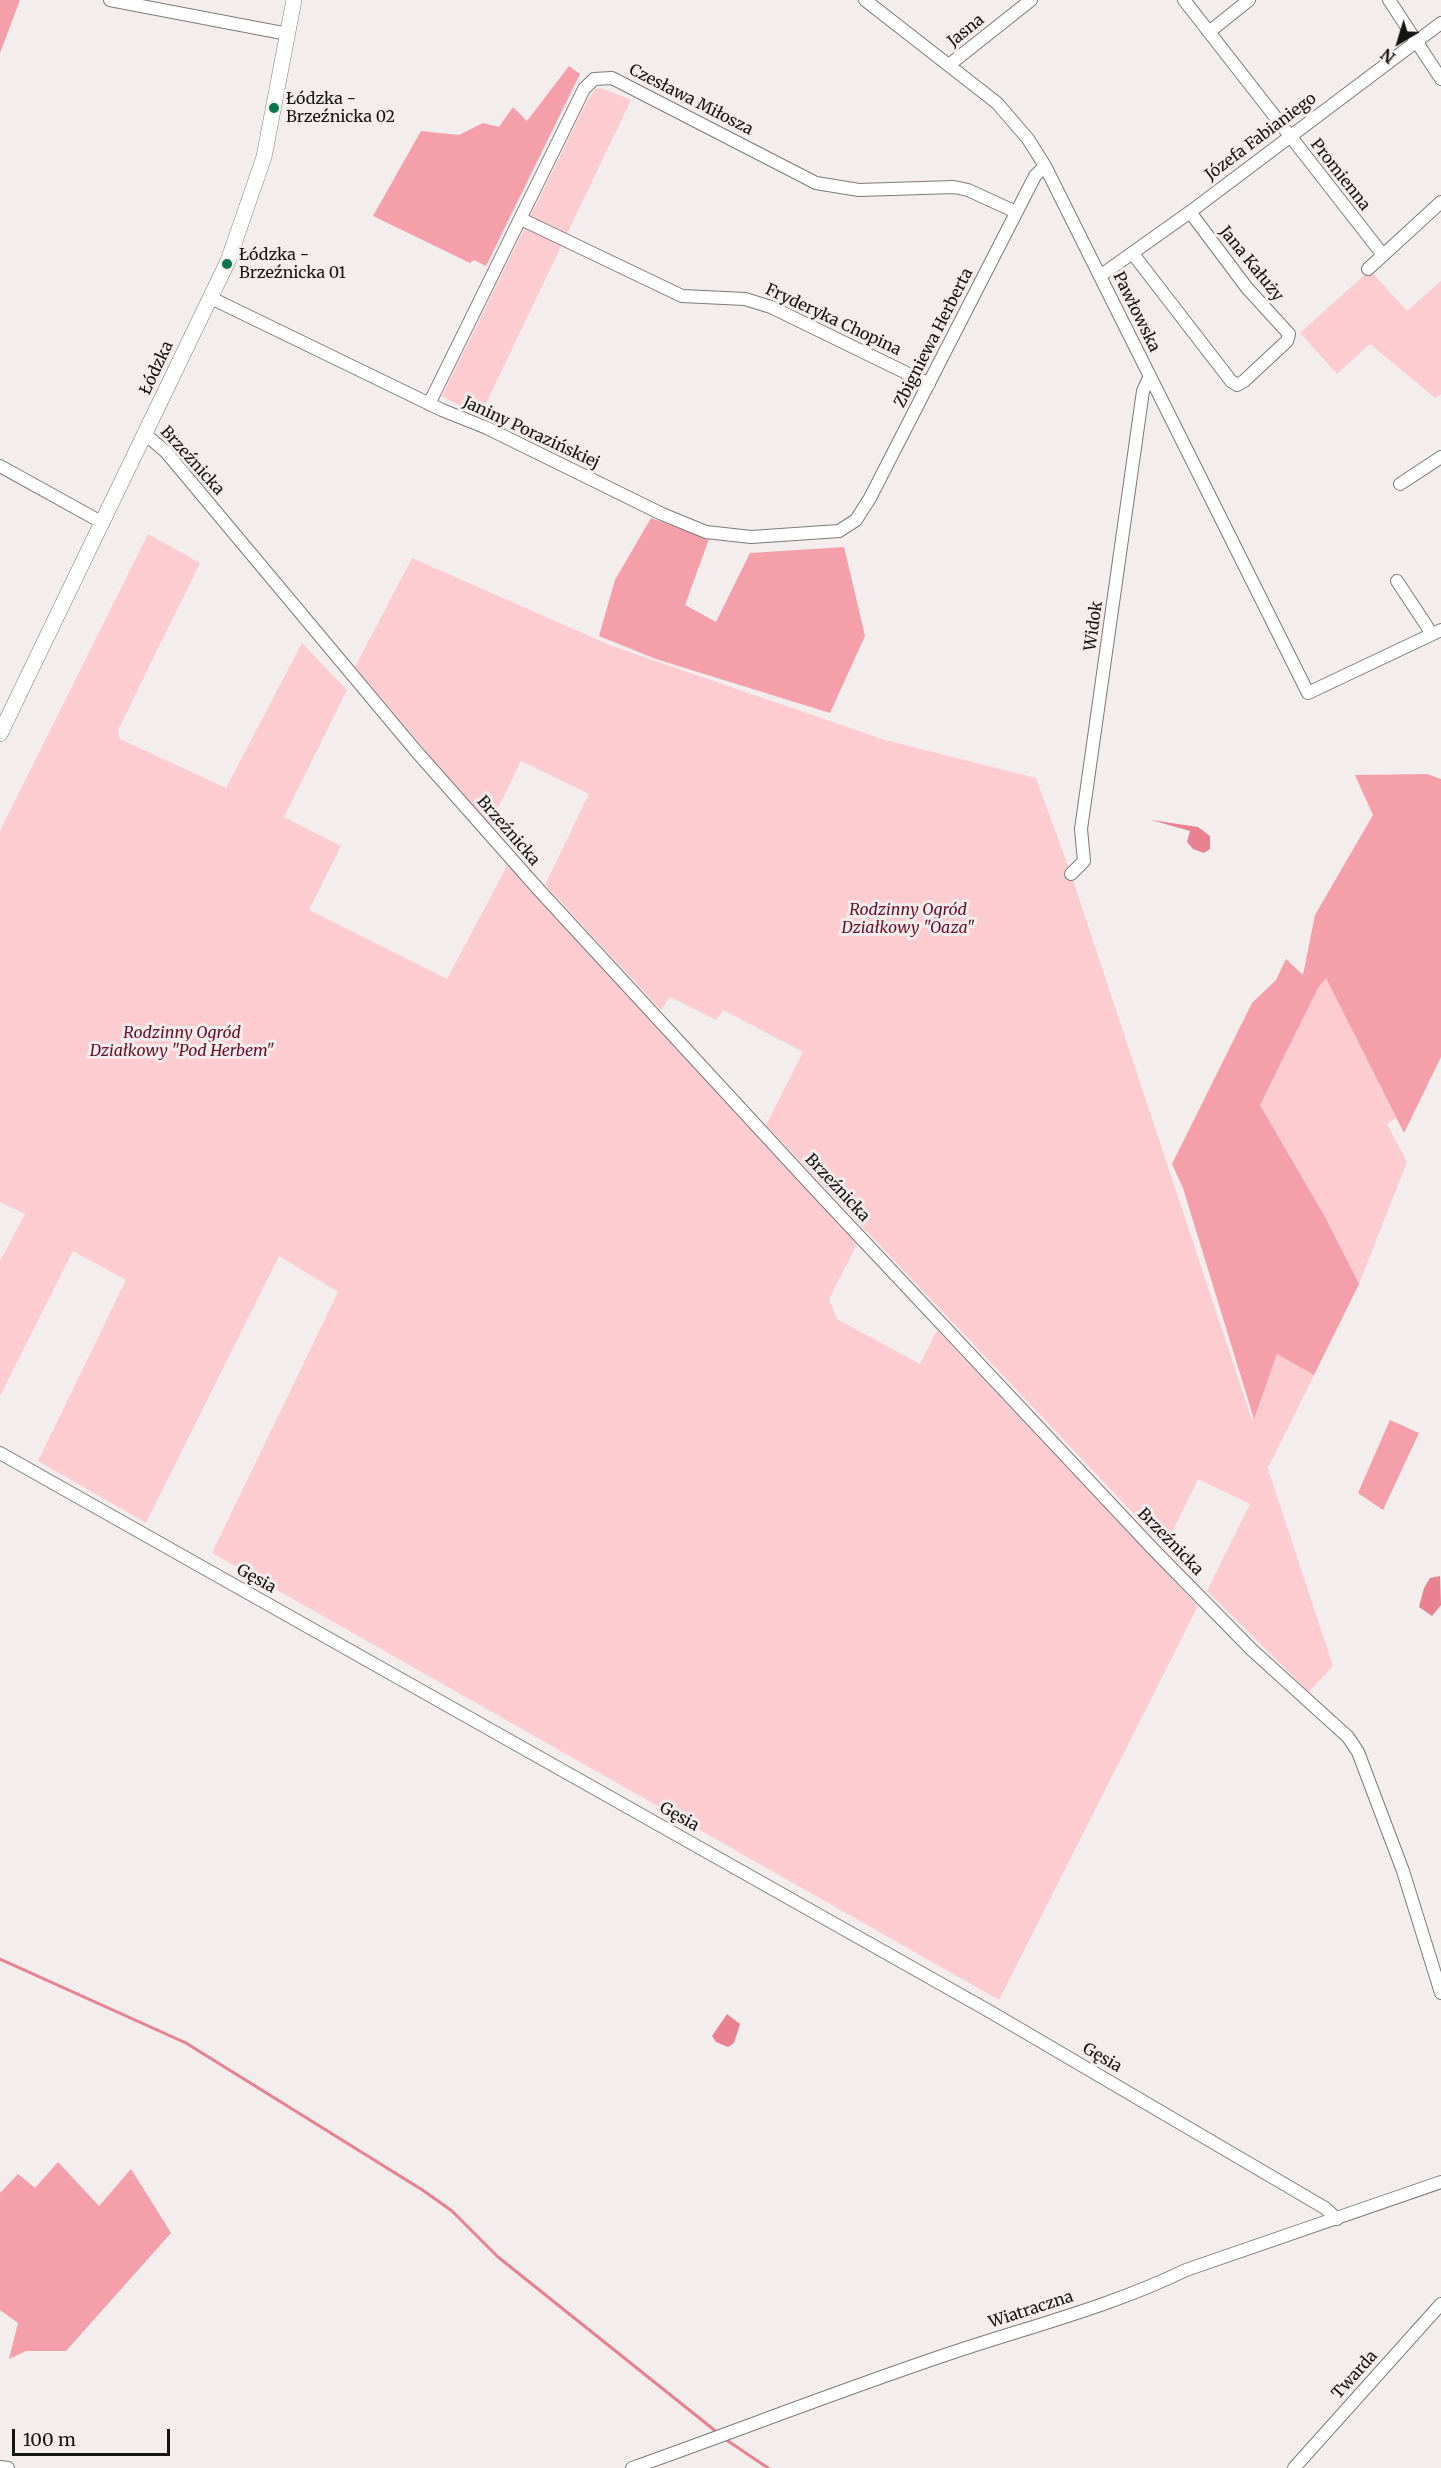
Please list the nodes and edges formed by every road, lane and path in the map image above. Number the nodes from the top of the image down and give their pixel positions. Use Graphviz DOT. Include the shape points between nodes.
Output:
graph roads {
  1 [pos="110,0"];
  2 [pos="294,0"];
  3 [pos="865,0"];
  4 [pos="1031,0"];
  5 [pos="1184,0"];
  6 [pos="1249,0"];
  7 [pos="1389,0"];
  8 [pos="1441,22"];
  9 [pos="1209,33"];
  10 [pos="288,34"];
  11 [pos="1416,40"];
  12 [pos="949,65"];
  13 [pos="1441,79"];
  14 [pos="1289,137"];
  15 [pos="1045,166"];
  16 [pos="1441,202"];
  17 [pos="1016,212"];
  18 [pos="1190,213"];
  19 [pos="521,219"];
  20 [pos="1133,254"];
  21 [pos="1383,255"];
  22 [pos="1368,269"];
  23 [pos="1100,276"];
  24 [pos="211,298"];
  25 [pos="1149,378"];
  26 [pos="929,384"];
  27 [pos="429,404"];
  28 [pos="145,435"];
  29 [pos="1439,462"];
  30 [pos="0,466"];
  31 [pos="1400,484"];
  32 [pos="103,523"];
  33 [pos="851,524"];
  34 [pos="1397,581"];
  35 [pos="1436,632"];
  36 [pos="0,734"];
  37 [pos="1071,874"];
  38 [pos="0,1452"];
  39 [pos="1441,1993"];
  40 [pos="1441,2182"];
  41 [pos="1337,2219"];
  42 [pos="1441,2304"];
  43 [pos="0,2467"];
  44 [pos="8,2468"];
  45 [pos="632,2468"];
  46 [pos="1294,2468"];
  1 -- 10 [label="street"];
  2 -- 10 [label="main road, Łódzka"];
  3 -- 12 [label="street, Pawłowska"];
  4 -- 12 [label="street, Jasna"];
  5 -- 9 [label="street, Promienna"];
  6 -- 9 [label="street"];
  7 -- 11 [label="street"];
  8 -- 11 [label="street, Józefa Fabianiego"];
  9 -- 14 [label="street, Promienna"];
  10 -- 24 [label="main road, Łódzka" via="264,157 246,215"];
  11 -- 13 [label="street"];
  11 -- 14 [label="street, Józefa Fabianiego"];
  12 -- 15 [label="street, Pawłowska" via="997,103"];
  14 -- 18 [label="street, Józefa Fabianiego"];
  14 -- 21 [label="street, Promienna"];
  15 -- 17 [label="street, Zbigniewa Herberta" via="1037,172"];
  15 -- 23 [label="street, Pawłowska"];
  16 -- 21 [label="street"];
  17 -- 19 [label="street, Czesława Miłosza" via="954,187 859,190 816,183 606,78 594,79 584,89"];
  17 -- 26 [label="street, Zbigniewa Herberta"];
  18 -- 20 [label="street, Józefa Fabianiego"];
  18 -- 20 [label="street, Jana Kałuży" via="1247,288 1289,334 1287,341 1244,381 1234,384"];
  19 -- 26 [label="street, Fryderyka Chopina" via="682,296 742,298 771,307"];
  19 -- 27 [label="street, Czesława Miłosza"];
  20 -- 23 [label="street, Józefa Fabianiego"];
  21 -- 22 [label="street"];
  23 -- 25 [label="street, Pawłowska"];
  24 -- 27 [label="street, Janiny Porazińskiej"];
  24 -- 28 [label="main road, Łódzka"];
  25 -- 35 [label="street, Pawłowska" via="1308,693"];
  25 -- 37 [label="street, Widok" via="1143,391 1081,829 1084,861"];
  26 -- 33 [label="street, Zbigniewa Herberta" via="870,498"];
  27 -- 33 [label="street, Janiny Porazińskiej" via="706,532 751,537 831,532"];
  28 -- 32 [label="main road, Łódzka"];
  28 -- 39 [label="street, Brzeźnicka" via="166,452 514,863 1161,1557 1252,1650 1348,1737 1358,1752 1403,1871"];
  29 -- 31 [label="street"];
  30 -- 32 [label="street"];
  32 -- 36 [label="main road, Łódzka"];
  34 -- 35 [label="street"];
  38 -- 41 [label="street, Gęsia" via="989,2011 1326,2208"];
  40 -- 41 [label="street, Wiatraczna"];
  41 -- 45 [label="street, Wiatraczna"];
  42 -- 46 [label="street, Twarda"];
  43 -- 44 [label="street"];
}
